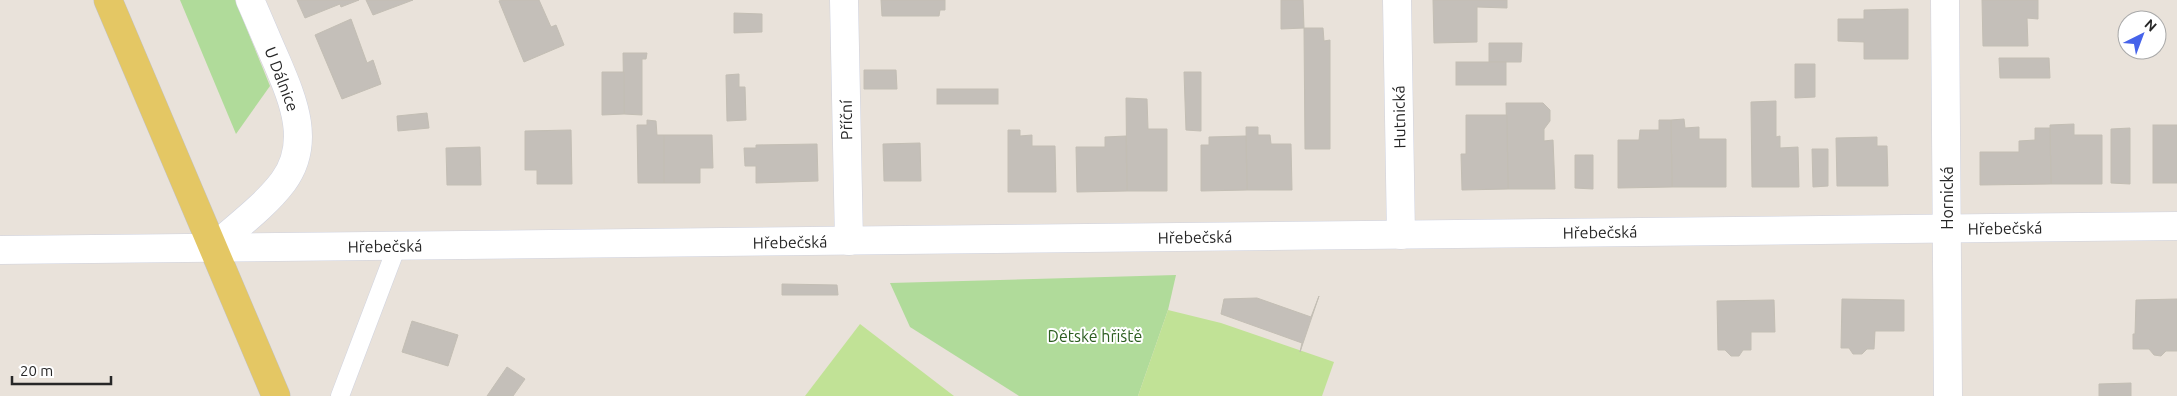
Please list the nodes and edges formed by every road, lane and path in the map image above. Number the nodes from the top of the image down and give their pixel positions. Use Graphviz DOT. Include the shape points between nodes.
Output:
graph roads {
  1 [pos="108,0"];
  2 [pos="250,0"];
  3 [pos="844,0"];
  4 [pos="1397,0"];
  5 [pos="1945,0"];
  6 [pos="2177,226"];
  7 [pos="1947,228"];
  8 [pos="1401,235"];
  9 [pos="848,241"];
  10 [pos="397,246"];
  11 [pos="213,248"];
  12 [pos="0,250"];
  13 [pos="276,396"];
  14 [pos="340,396"];
  15 [pos="1948,396"];
  1 -- 11 [label="main road"];
  2 -- 11 [label="street, U Dálnice" via="293,100 298,147 282,183"];
  3 -- 9 [label="street, Příční"];
  4 -- 8 [label="street, Hutnická"];
  5 -- 7 [label="street, Hornická"];
  6 -- 7 [label="street, Hřebečská"];
  7 -- 8 [label="street, Hřebečská"];
  7 -- 15 [label="street, Hornická"];
  8 -- 9 [label="street, Hřebečská"];
  9 -- 10 [label="street, Hřebečská"];
  10 -- 11 [label="street, Hřebečská"];
  10 -- 14 [label="lane"];
  11 -- 12 [label="street, Hřebečská"];
  11 -- 13 [label="main road"];
}
